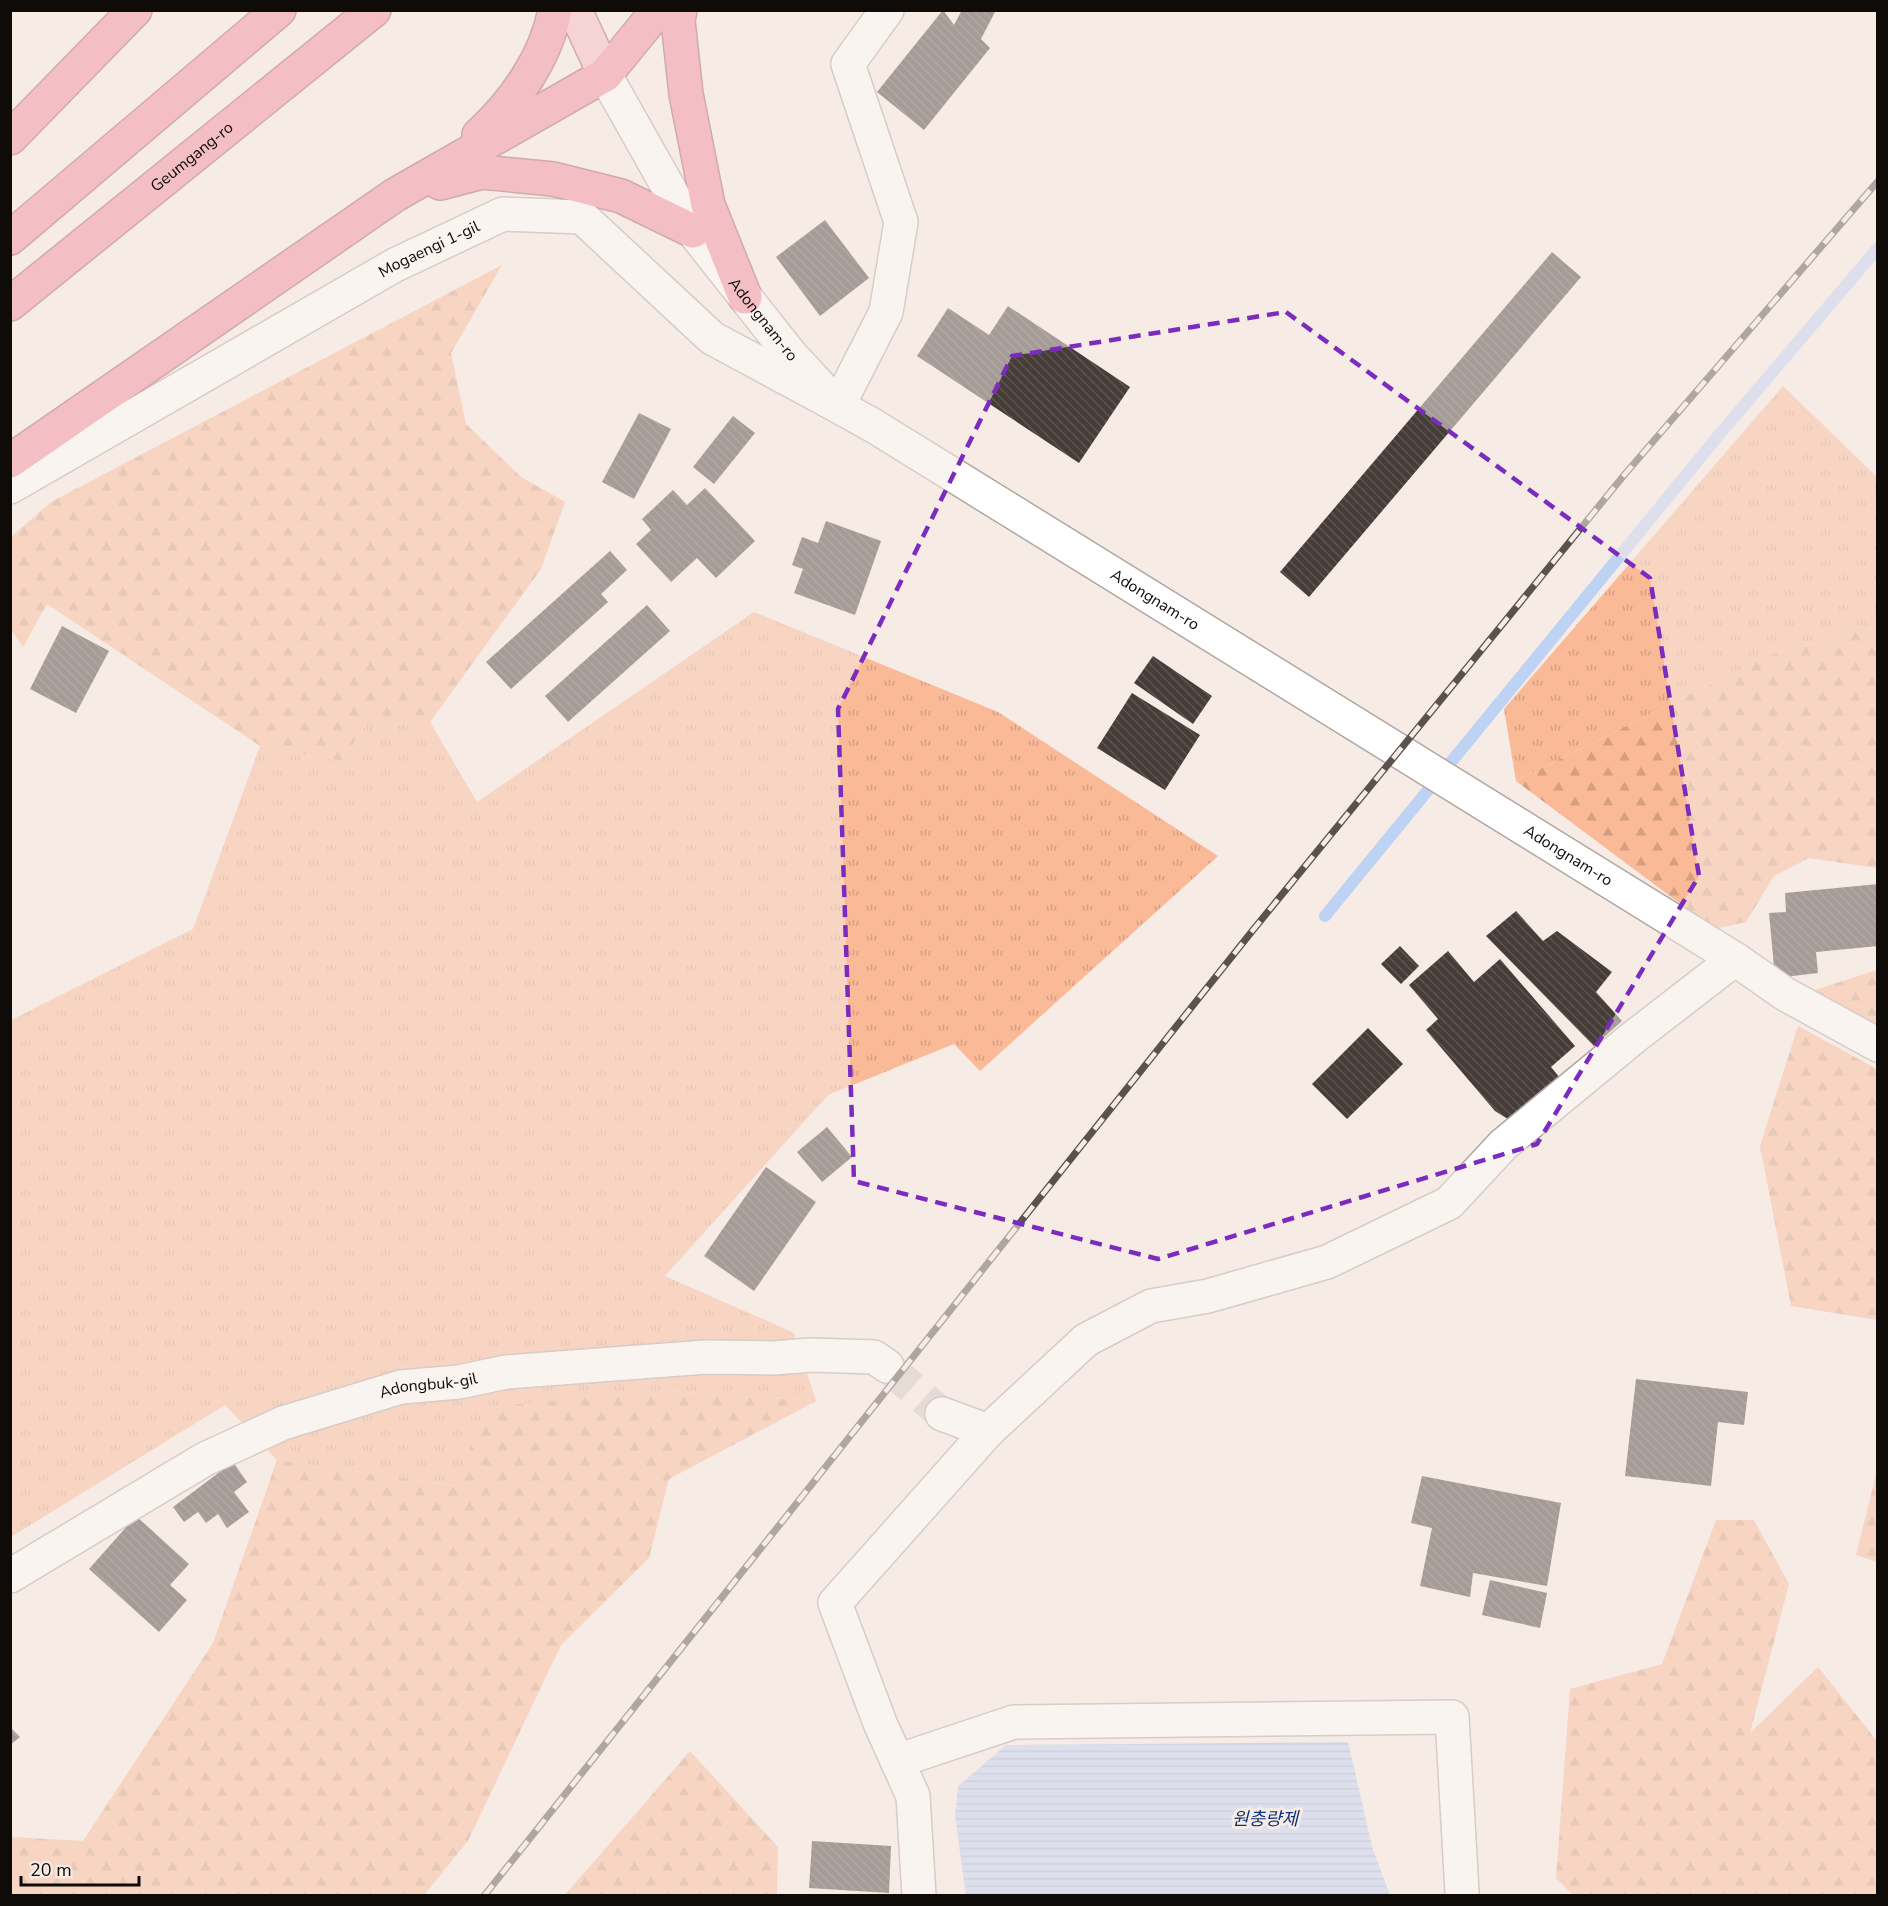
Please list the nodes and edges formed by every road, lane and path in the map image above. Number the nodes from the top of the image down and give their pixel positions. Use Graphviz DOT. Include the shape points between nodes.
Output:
graph roads {
  1 [pos="135,10"];
  2 [pos="279,10"];
  3 [pos="374,10"];
  4 [pos="555,10"];
  5 [pos="575,10"];
  6 [pos="658,10"];
  7 [pos="680,10"];
  8 [pos="887,10"];
  9 [pos="605,75"];
  10 [pos="10,138"];
  11 [pos="444,167"];
  12 [pos="395,195"];
  13 [pos="693,231"];
  14 [pos="10,238"];
  15 [pos="745,297"];
  16 [pos="10,304"];
  17 [pos="838,406"];
  18 [pos="10,461"];
  19 [pos="10,487"];
  20 [pos="1735,959"];
  21 [pos="1878,1045"];
  22 [pos="887,1365"];
  23 [pos="942,1414"];
  24 [pos="988,1431"];
  25 [pos="10,1576"];
  26 [pos="897,1761"];
  27 [pos="1462,1892"];
  28 [pos="919,1896"];
  1 -- 10 [label="highway"];
  2 -- 14 [label="highway"];
  3 -- 16 [label="highway, Geumgang-ro"];
  4 -- 11 [label="highway" via="552,29 528,77 497,118"];
  5 -- 9 [label="main road, Adongnam-ro"];
  6 -- 9 [label="highway"];
  7 -- 15 [label="highway" via="686,94 708,205"];
  8 -- 17 [label="street" via="848,64 901,222 886,312"];
  9 -- 11 [label="highway"];
  9 -- 13 [label="street, Adongnam-ro"];
  11 -- 12 [label="highway"];
  12 -- 13 [label="highway" via="482,172 553,179 621,196"];
  12 -- 18 [label="highway"];
  13 -- 15 [label="street, Adongnam-ro"];
  15 -- 17 [label="street, Adongnam-ro"];
  17 -- 19 [label="street, Mogaengi 1-gil" via="712,338 582,217 503,214 395,265"];
  17 -- 20 [label="street, Adongnam-ro"];
  20 -- 21 [label="street, Adongnam-ro" via="1785,994"];
  20 -- 24 [label="street" via="1503,1145 1449,1203 1327,1262 1208,1296 1151,1306 1086,1340"];
  22 -- 25 [label="street, Adongbuk-gil" via="874,1357 706,1357 506,1372 459,1382 401,1387 283,1423 205,1459"];
  23 -- 24 [label="street"];
  24 -- 26 [label="street" via="835,1603"];
  26 -- 27 [label="street" via="1014,1722 1452,1717"];
  26 -- 28 [label="street" via="913,1796"];
}
